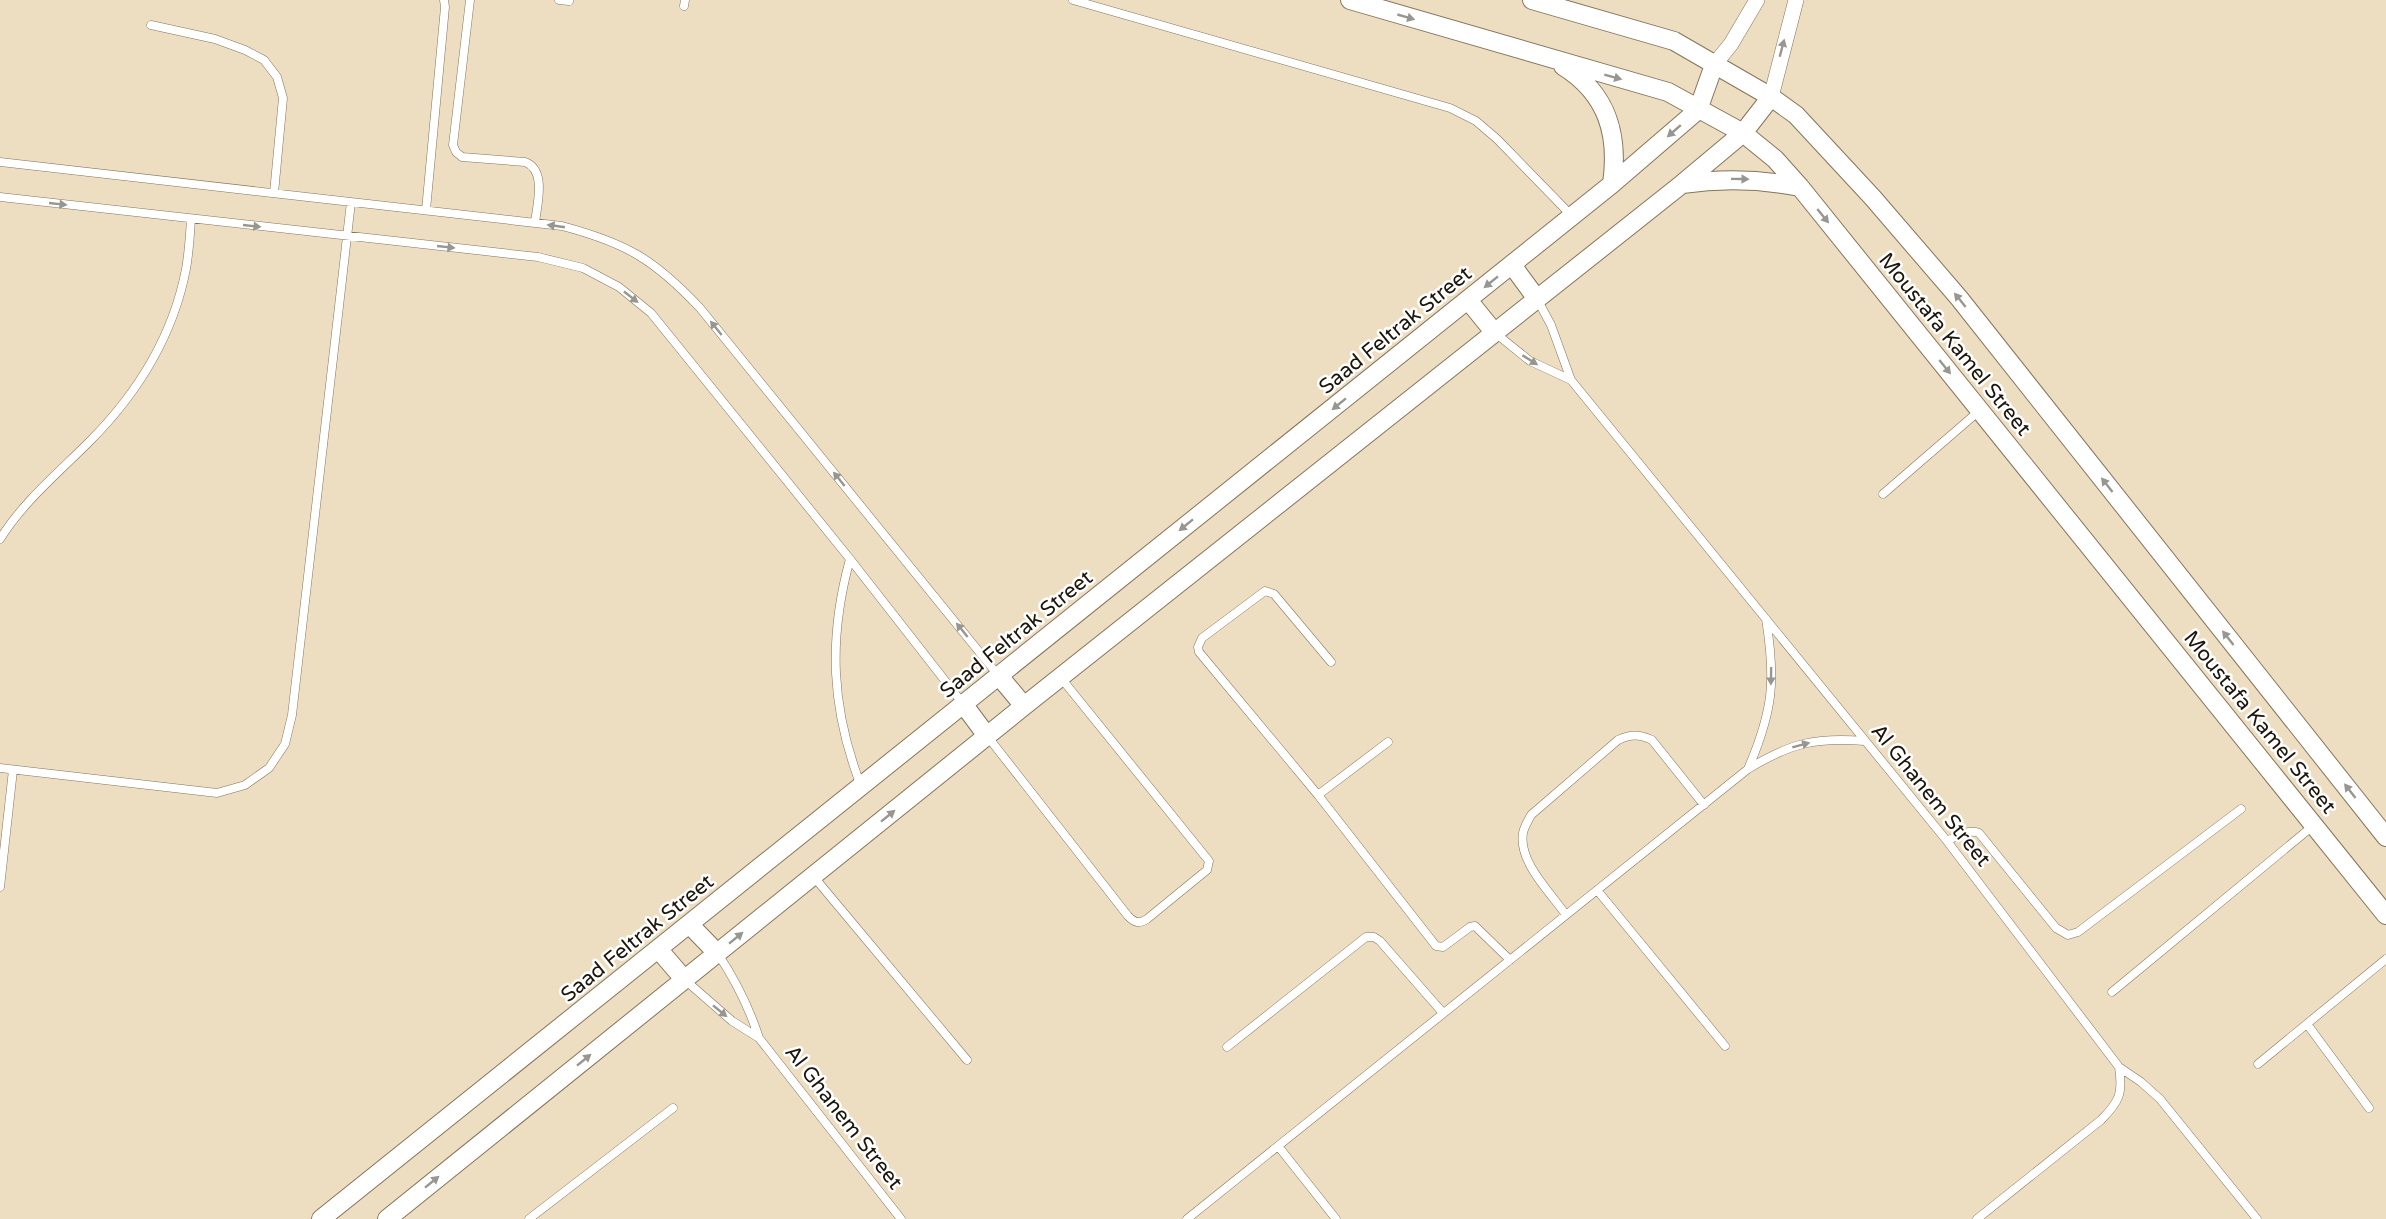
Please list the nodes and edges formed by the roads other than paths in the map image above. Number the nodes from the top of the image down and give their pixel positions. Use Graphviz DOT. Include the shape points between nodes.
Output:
graph roads {
  1 [pos="444,0"];
  2 [pos="470,0"];
  3 [pos="559,0"];
  4 [pos="1073,0"];
  5 [pos="1350,0"];
  6 [pos="1532,0"];
  7 [pos="1757,0"];
  8 [pos="1796,0"];
  9 [pos="569,1"];
  10 [pos="151,25"];
  11 [pos="1554,60"];
  12 [pos="1714,65"];
  13 [pos="1771,97"];
  14 [pos="1698,110"];
  15 [pos="1743,133"];
  16 [pos="0,162"];
  17 [pos="1612,184"];
  18 [pos="1682,184"];
  19 [pos="1800,187"];
  20 [pos="274,193"];
  21 [pos="0,197"];
  22 [pos="351,202"];
  23 [pos="426,210"];
  24 [pos="1572,216"];
  25 [pos="191,219"];
  26 [pos="536,223"];
  27 [pos="347,236"];
  28 [pos="1512,265"];
  29 [pos="1537,299"];
  30 [pos="1468,300"];
  31 [pos="1494,332"];
  32 [pos="1571,380"];
  33 [pos="1980,410"];
  34 [pos="1883,494"];
  35 [pos="0,539"];
  36 [pos="850,559"];
  37 [pos="1766,618"];
  38 [pos="1331,662"];
  39 [pos="999,676"];
  40 [pos="1060,677"];
  41 [pos="964,705"];
  42 [pos="1023,706"];
  43 [pos="987,736"];
  44 [pos="1865,741"];
  45 [pos="1388,742"];
  46 [pos="0,768"];
  47 [pos="1748,769"];
  48 [pos="13,770"];
  49 [pos="861,787"];
  50 [pos="1318,795"];
  51 [pos="1704,805"];
  52 [pos="2241,809"];
  53 [pos="2314,825"];
  54 [pos="2386,837"];
  55 [pos="1947,841"];
  56 [pos="813,876"];
  57 [pos="0,887"];
  58 [pos="1597,890"];
  59 [pos="1566,915"];
  60 [pos="2386,915"];
  61 [pos="689,924"];
  62 [pos="659,950"];
  63 [pos="717,953"];
  64 [pos="2386,959"];
  65 [pos="1510,960"];
  66 [pos="684,979"];
  67 [pos="2112,992"];
  68 [pos="1443,1013"];
  69 [pos="2307,1024"];
  70 [pos="759,1038"];
  71 [pos="1725,1046"];
  72 [pos="1227,1047"];
  73 [pos="967,1060"];
  74 [pos="2258,1064"];
  75 [pos="2119,1067"];
  76 [pos="673,1108"];
  77 [pos="2369,1108"];
  78 [pos="1278,1146"];
  79 [pos="321,1219"];
  80 [pos="387,1219"];
  81 [pos="529,1219"];
  82 [pos="901,1219"];
  83 [pos="1187,1219"];
  84 [pos="1336,1219"];
  85 [pos="1977,1219"];
  86 [pos="2257,1219"];
  1 -- 23 [label="lane"];
  2 -- 26 [label="lane" via="453,145 462,157 533,165 538,172"];
  3 -- 9 [label="lane"];
  4 -- 24 [label="lane" via="1450,108 1476,120"];
  5 -- 11 [label="street, Moustafa Kamel Street, one-way"];
  6 -- 12 [label="street, Moustafa Kamel Street" via="1674,41"];
  7 -- 12 [label="street"];
  13 -- 8 [label="street, one-way"];
  10 -- 20 [label="lane" via="245,50 264,60 277,77 283,98"];
  11 -- 14 [label="street, Moustafa Kamel Street, one-way" via="1668,92"];
  11 -- 17 [label="street" via="1593,91 1606,112 1614,135 1616,160"];
  12 -- 13 [label="street, Moustafa Kamel Street"];
  12 -- 14 [label="street, Saad Feltrak Street"];
  13 -- 15 [label="street"];
  54 -- 13 [label="street, Moustafa Kamel Street, one-way" via="1959,297 1829,149 1796,115"];
  14 -- 15 [label="street, Moustafa Kamel Street"];
  14 -- 17 [label="street, Saad Feltrak Street, one-way"];
  15 -- 18 [label="street"];
  15 -- 19 [label="street, Moustafa Kamel Street" via="1775,159"];
  16 -- 20 [label="lane"];
  17 -- 24 [label="street, Saad Feltrak Street"];
  18 -- 19 [label="street, one-way" via="1742,179"];
  18 -- 29 [label="street"];
  19 -- 33 [label="street, Moustafa Kamel Street, one-way"];
  20 -- 22 [label="lane"];
  21 -- 25 [label="lane, one-way"];
  22 -- 23 [label="lane"];
  22 -- 27 [label="lane"];
  23 -- 26 [label="lane"];
  24 -- 28 [label="street, Saad Feltrak Street"];
  25 -- 27 [label="lane, one-way"];
  25 -- 35 [label="lane" via="181,288 151,363 123,405 44,484"];
  39 -- 26 [label="lane, one-way" via="672,278 638,254 601,236"];
  27 -- 36 [label="lane, one-way" via="538,258 583,268 619,287 651,313 678,344"];
  27 -- 48 [label="lane" via="292,715 285,744 261,774 245,785 217,793"];
  28 -- 29 [label="street"];
  28 -- 30 [label="street, Saad Feltrak Street, one-way"];
  29 -- 31 [label="street"];
  29 -- 32 [label="lane, Al Ghanem Street"];
  30 -- 31 [label="street"];
  30 -- 39 [label="street, Saad Feltrak Street, one-way"];
  31 -- 32 [label="lane, Al Ghanem Street, one-way" via="1530,361"];
  31 -- 40 [label="street"];
  32 -- 37 [label="lane, Al Ghanem Street"];
  33 -- 34 [label="lane"];
  33 -- 53 [label="street, Moustafa Kamel Street"];
  36 -- 41 [label="lane"];
  36 -- 49 [label="lane" via="838,616 835,674 843,732"];
  37 -- 44 [label="lane, Al Ghanem Street"];
  37 -- 47 [label="lane, one-way" via="1772,657 1771,695 1763,733"];
  38 -- 50 [label="lane" via="1274,594 1265,591 1202,638 1198,647"];
  39 -- 41 [label="street, Saad Feltrak Street"];
  39 -- 42 [label="street"];
  40 -- 42 [label="street"];
  40 -- 43 [label="lane" via="1209,861 1207,870 1164,905 1141,923 1133,922"];
  41 -- 43 [label="street"];
  41 -- 49 [label="street, Saad Feltrak Street"];
  42 -- 43 [label="street"];
  56 -- 43 [label="street, one-way"];
  47 -- 44 [label="lane, one-way" via="1775,753 1804,743 1834,739"];
  44 -- 55 [label="lane, Al Ghanem Street"];
  45 -- 50 [label="lane"];
  46 -- 48 [label="lane"];
  47 -- 51 [label="lane"];
  48 -- 57 [label="lane"];
  49 -- 61 [label="street, Saad Feltrak Street"];
  50 -- 65 [label="lane" via="1436,946 1443,947 1475,926"];
  51 -- 58 [label="lane"];
  51 -- 59 [label="lane" via="1652,740 1641,735 1618,740 1531,815 1523,833 1524,852"];
  52 -- 55 [label="lane" via="2078,932 2068,935 2056,928 1979,833 1968,832"];
  53 -- 60 [label="street, Moustafa Kamel Street"];
  53 -- 67 [label="lane"];
  55 -- 75 [label="lane, Al Ghanem Street"];
  63 -- 56 [label="street, one-way"];
  56 -- 73 [label="lane"];
  58 -- 59 [label="lane"];
  58 -- 71 [label="lane"];
  59 -- 65 [label="lane"];
  61 -- 62 [label="street, Saad Feltrak Street"];
  61 -- 63 [label="street"];
  62 -- 66 [label="street"];
  62 -- 79 [label="street, Saad Feltrak Street"];
  63 -- 66 [label="street"];
  63 -- 70 [label="lane, Al Ghanem Street" via="749,1008"];
  64 -- 69 [label="lane"];
  65 -- 68 [label="lane"];
  66 -- 70 [label="lane, Al Ghanem Street, one-way" via="732,1021"];
  80 -- 66 [label="street, one-way"];
  68 -- 72 [label="lane" via="1380,941 1366,937"];
  68 -- 78 [label="lane"];
  69 -- 74 [label="lane"];
  69 -- 77 [label="lane"];
  70 -- 82 [label="lane, Al Ghanem Street"];
  75 -- 85 [label="lane" via="2122,1087 2116,1106"];
  75 -- 86 [label="lane, Al Ghanem Street" via="2160,1100"];
  76 -- 81 [label="lane"];
  78 -- 83 [label="lane"];
  78 -- 84 [label="lane"];
}
